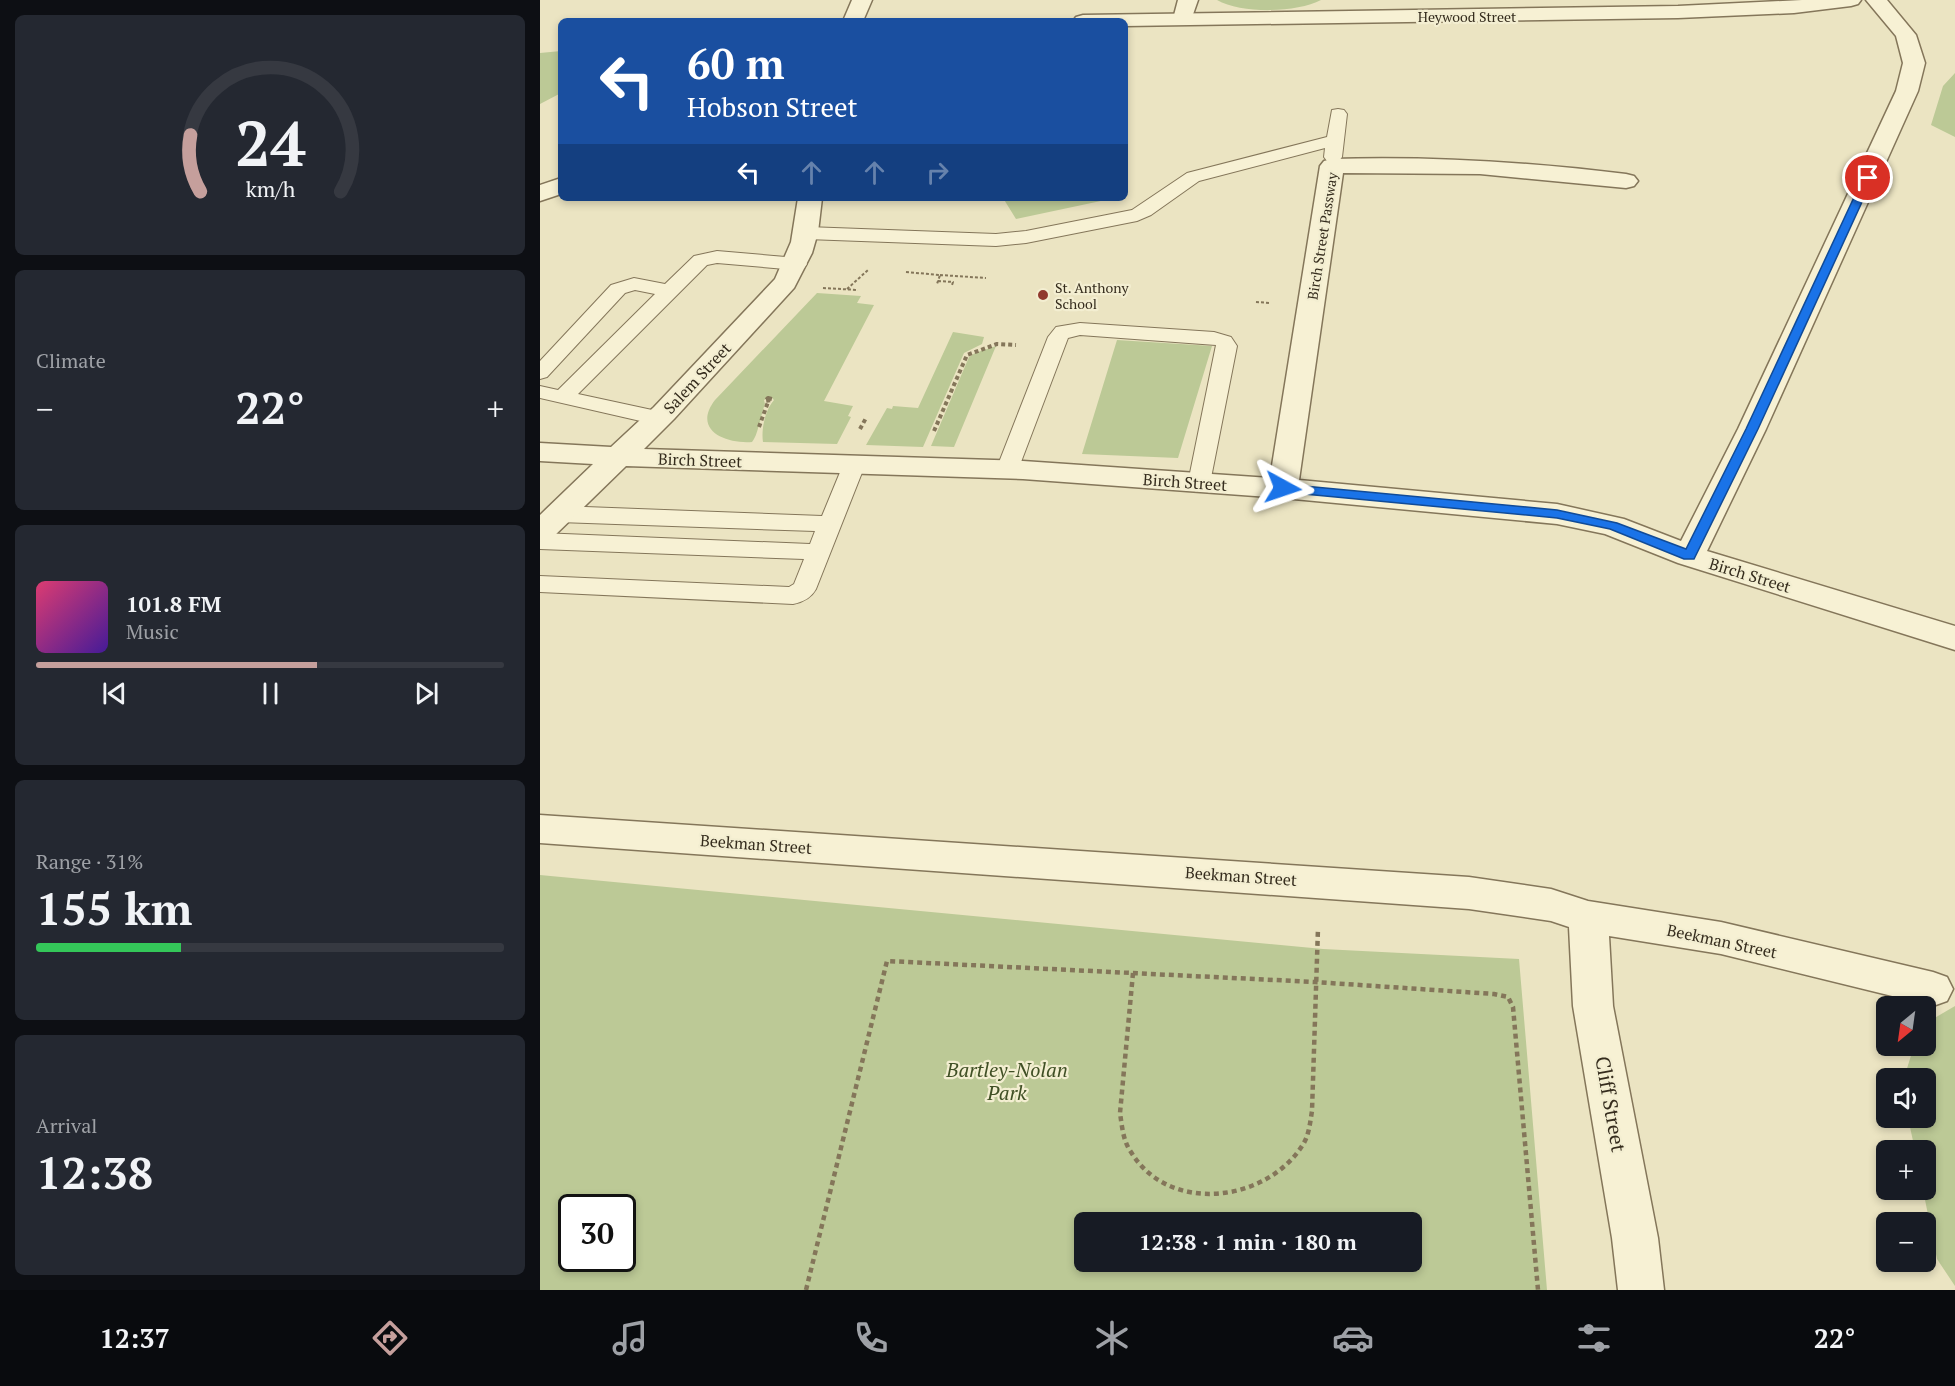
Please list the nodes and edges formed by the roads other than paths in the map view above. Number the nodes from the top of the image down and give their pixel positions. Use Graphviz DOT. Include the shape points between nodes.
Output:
graph roads {
  1 [pos="862,0"];
  2 [pos="1851,0"];
  3 [pos="1876,0"];
  4 [pos="1185,9"];
  5 [pos="854,18"];
  6 [pos="1108,18"];
  7 [pos="1338,114"];
  8 [pos="1335,140"];
  9 [pos="1332,166"];
  10 [pos="1626,181"];
  11 [pos="558,186"];
  12 [pos="540,194"];
  13 [pos="810,201"];
  14 [pos="807,232"];
  15 [pos="797,264"];
  16 [pos="668,291"];
  17 [pos="540,373"];
  18 [pos="540,392"];
  19 [pos="562,398"];
  20 [pos="658,418"];
  21 [pos="540,452"];
  22 [pos="619,458"];
  23 [pos="854,465"];
  24 [pos="1007,470"];
  25 [pos="1199,483"];
  26 [pos="1283,488"];
  27 [pos="552,522"];
  28 [pos="822,545"];
  29 [pos="540,553"];
  30 [pos="1689,556"];
  31 [pos="540,569"];
  32 [pos="540,584"];
  33 [pos="1955,638"];
  34 [pos="540,829"];
  35 [pos="1588,917"];
  36 [pos="1933,989"];
  37 [pos="1641,1290"];
  1 -- 5 [label="street"];
  2 -- 4 [label="street, Heywood Street" via="1794,7 1678,12"];
  3 -- 30 [label="street" via="1905,35 1914,63 1907,91 1752,429"];
  4 -- 6 [label="street, Heywood Street"];
  7 -- 8 [label="lane"];
  8 -- 9 [label="lane"];
  8 -- 14 [label="lane" via="1193,177 1137,215 1026,237 996,240"];
  9 -- 10 [label="street, Birch Street Passway" via="1485,167"];
  9 -- 26 [label="street, Birch Street Passway"];
  11 -- 12 [label="street"];
  13 -- 14 [label="street, Salem Street"];
  14 -- 15 [label="street, Salem Street"];
  15 -- 16 [label="lane" via="709,257 694,264"];
  15 -- 20 [label="street, Salem Street" via="785,283"];
  16 -- 17 [label="lane" via="634,284 618,289"];
  16 -- 19 [label="lane"];
  18 -- 19 [label="lane"];
  19 -- 20 [label="lane"];
  20 -- 22 [label="street, Salem Street"];
  21 -- 22 [label="street, Birch Street"];
  22 -- 23 [label="street, Birch Street"];
  22 -- 27 [label="street, Salem Street"];
  23 -- 24 [label="street, Birch Street"];
  23 -- 28 [label="lane"];
  24 -- 25 [label="street, Birch Street"];
  24 -- 25 [label="lane" via="1060,334 1074,329 1214,338 1224,341 1228,349"];
  25 -- 26 [label="street, Birch Street"];
  26 -- 30 [label="street, Birch Street" via="1557,514 1613,526"];
  27 -- 28 [label="lane"];
  27 -- 28 [label="lane"];
  28 -- 29 [label="lane"];
  28 -- 31 [label="lane"];
  28 -- 32 [label="lane" via="800,593 785,597"];
  30 -- 33 [label="street, Birch Street"];
  34 -- 35 [label="street, Beekman Street" via="1469,893 1551,905"];
  35 -- 36 [label="street, Beekman Street" via="1721,939"];
  35 -- 37 [label="street, Cliff Street" via="1593,1006"];
}
